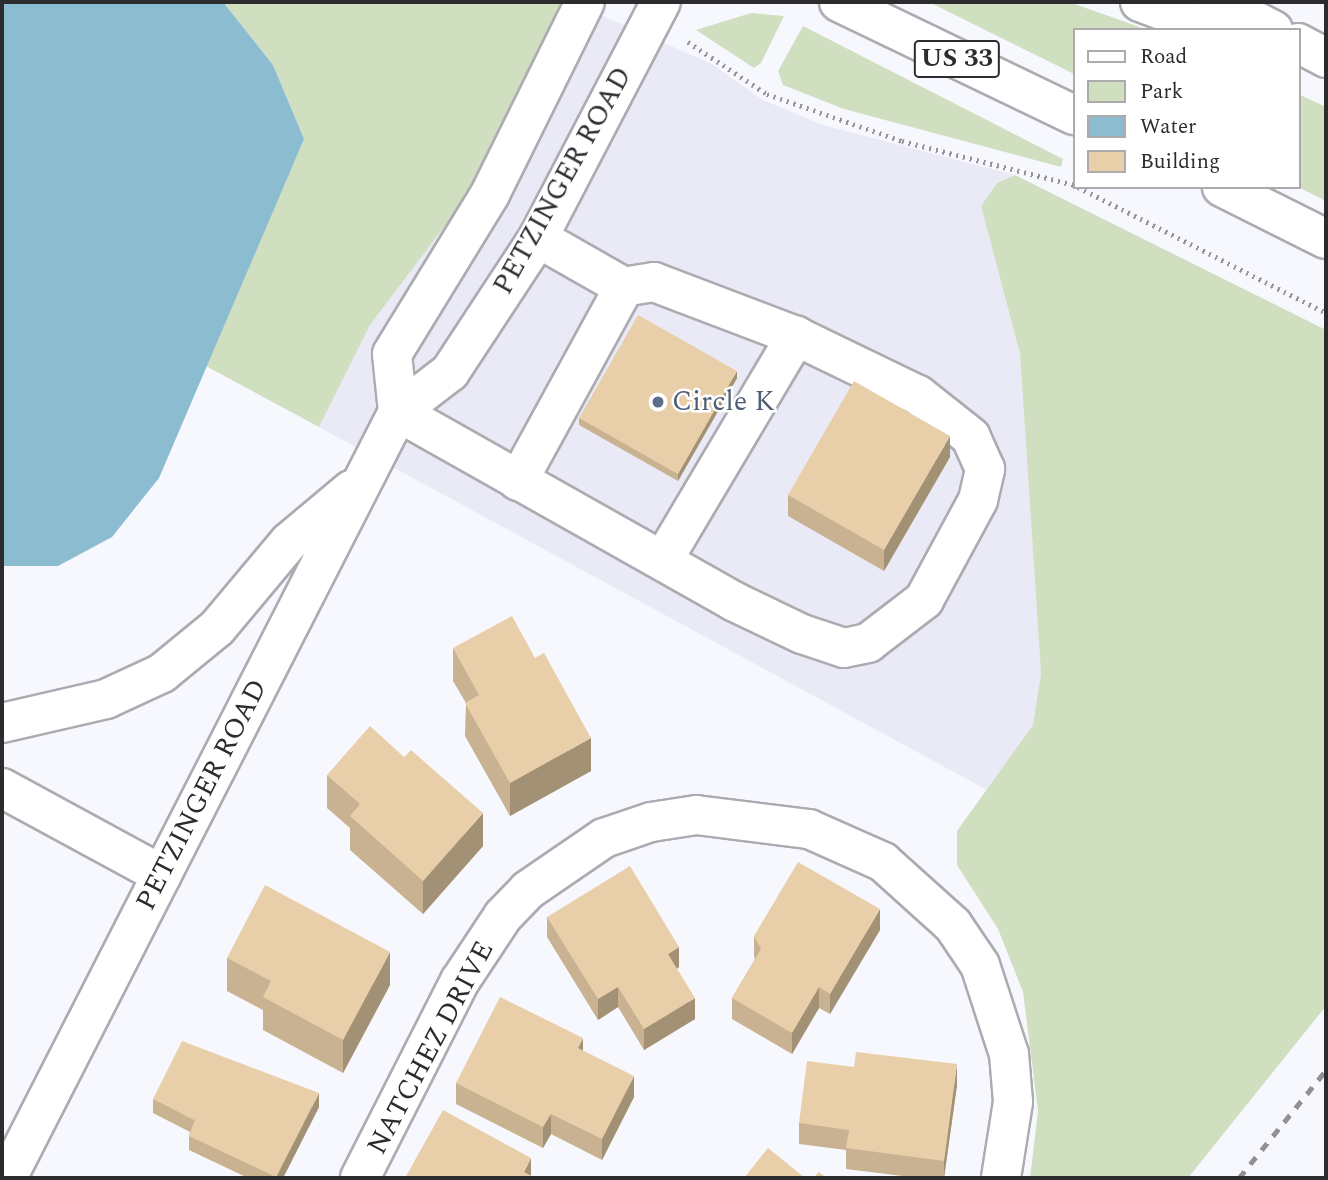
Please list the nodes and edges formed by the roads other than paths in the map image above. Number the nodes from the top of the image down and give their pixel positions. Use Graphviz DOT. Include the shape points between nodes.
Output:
graph roads {
  1 [pos="585,2"];
  2 [pos="661,2"];
  3 [pos="839,2"];
  4 [pos="1140,2"];
  5 [pos="1219,2"];
  6 [pos="1209,28"];
  7 [pos="1269,28"];
  8 [pos="1300,44"];
  9 [pos="1326,58"];
  10 [pos="1300,63"];
  11 [pos="1326,73"];
  12 [pos="1072,115"];
  13 [pos="1226,189"];
  14 [pos="538,238"];
  15 [pos="1326,239"];
  16 [pos="624,288"];
  17 [pos="796,336"];
  18 [pos="398,412"];
  19 [pos="364,480"];
  20 [pos="517,481"];
  21 [pos="663,560"];
  22 [pos="2,723"];
  23 [pos="2,788"];
  24 [pos="162,875"];
  25 [pos="7,1178"];
  26 [pos="360,1178"];
  27 [pos="1001,1178"];
  1 -- 18 [label="main road, PETZINGER ROAD" via="490,194 392,354"];
  2 -- 14 [label="main road, PETZINGER ROAD"];
  3 -- 12 [label="main road, US 33"];
  4 -- 6 [label="main road"];
  5 -- 7 [label="main road"];
  8 -- 9 [label="main road"];
  10 -- 11 [label="main road"];
  13 -- 15 [label="main road"];
  14 -- 16 [label="main road"];
  14 -- 18 [label="main road, PETZINGER ROAD" via="450,372"];
  16 -- 17 [label="main road" via="654,282"];
  16 -- 20 [label="main road"];
  17 -- 21 [label="main road"];
  17 -- 21 [label="main road" via="918,395 971,436 985,470 978,500 924,600 868,643 844,648 802,634"];
  18 -- 19 [label="main road, PETZINGER ROAD"];
  18 -- 20 [label="main road"];
  19 -- 22 [label="main road" via="289,542 218,628 162,673 106,699"];
  19 -- 24 [label="main road, PETZINGER ROAD"];
  20 -- 21 [label="main road"];
  23 -- 24 [label="main road"];
  24 -- 25 [label="main road, PETZINGER ROAD"];
  26 -- 27 [label="main road, NATCHEZ DRIVE" via="460,981 503,916 528,890 604,838 651,822 696,815 809,829 883,862 953,925 980,965 1009,1054 1013,1102"];
}
